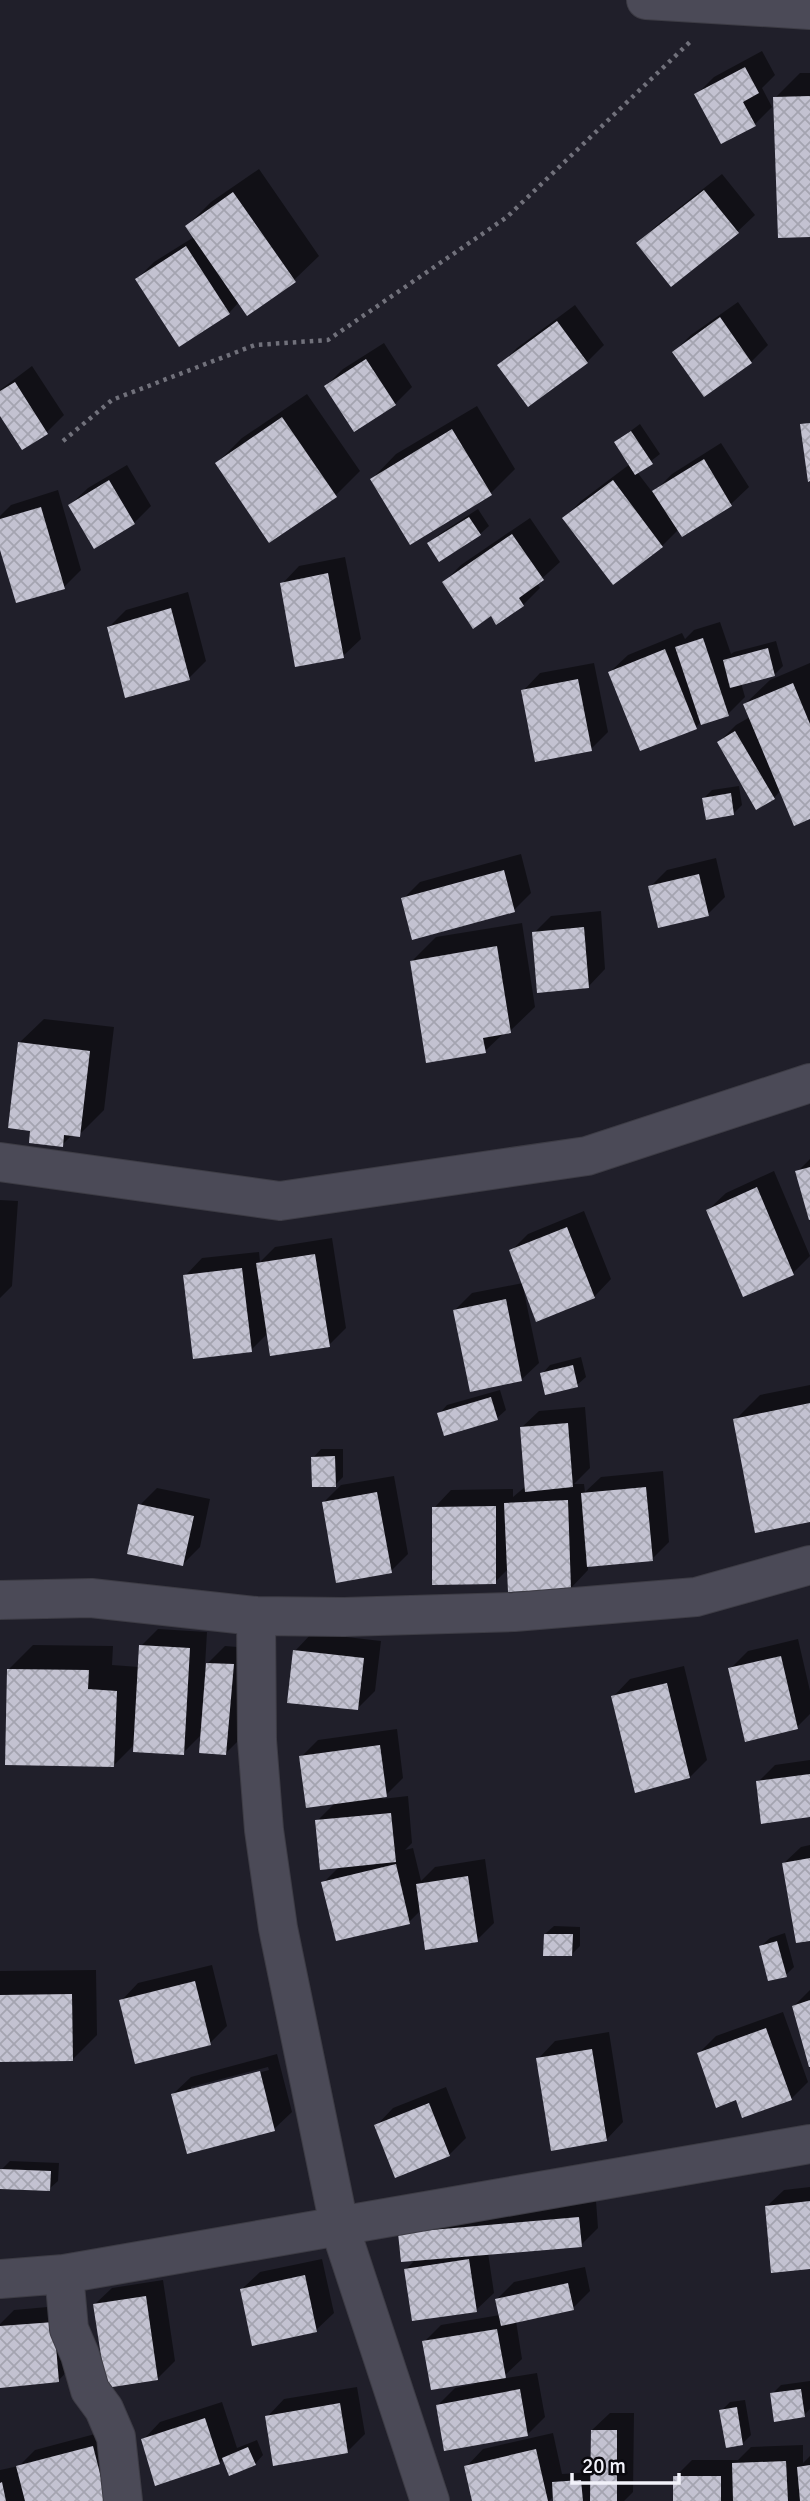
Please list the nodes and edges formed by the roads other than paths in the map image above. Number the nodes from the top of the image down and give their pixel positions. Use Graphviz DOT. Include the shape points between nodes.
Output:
graph roads {
  1 [pos="646,0"];
  2 [pos="810,10"];
  3 [pos="810,1083"];
  4 [pos="0,1162"];
  5 [pos="810,1565"];
  6 [pos="0,1600"];
  7 [pos="256,1616"];
  8 [pos="810,2144"];
  9 [pos="339,2225"];
  10 [pos="64,2274"];
  11 [pos="0,2278"];
  12 [pos="123,2501"];
  13 [pos="429,2501"];
  1 -- 2 [label="street"];
  3 -- 4 [label="street" via="586,1156 280,1201"];
  5 -- 7 [label="street" via="696,1597 514,1612"];
  6 -- 7 [label="street" via="91,1598"];
  7 -- 9 [label="street" via="257,1740 264,1830 278,1928"];
  8 -- 9 [label="street"];
  9 -- 10 [label="street"];
  9 -- 13 [label="street"];
  10 -- 11 [label="street"];
  10 -- 12 [label="street" via="69,2329 90,2390 116,2437"];
}
